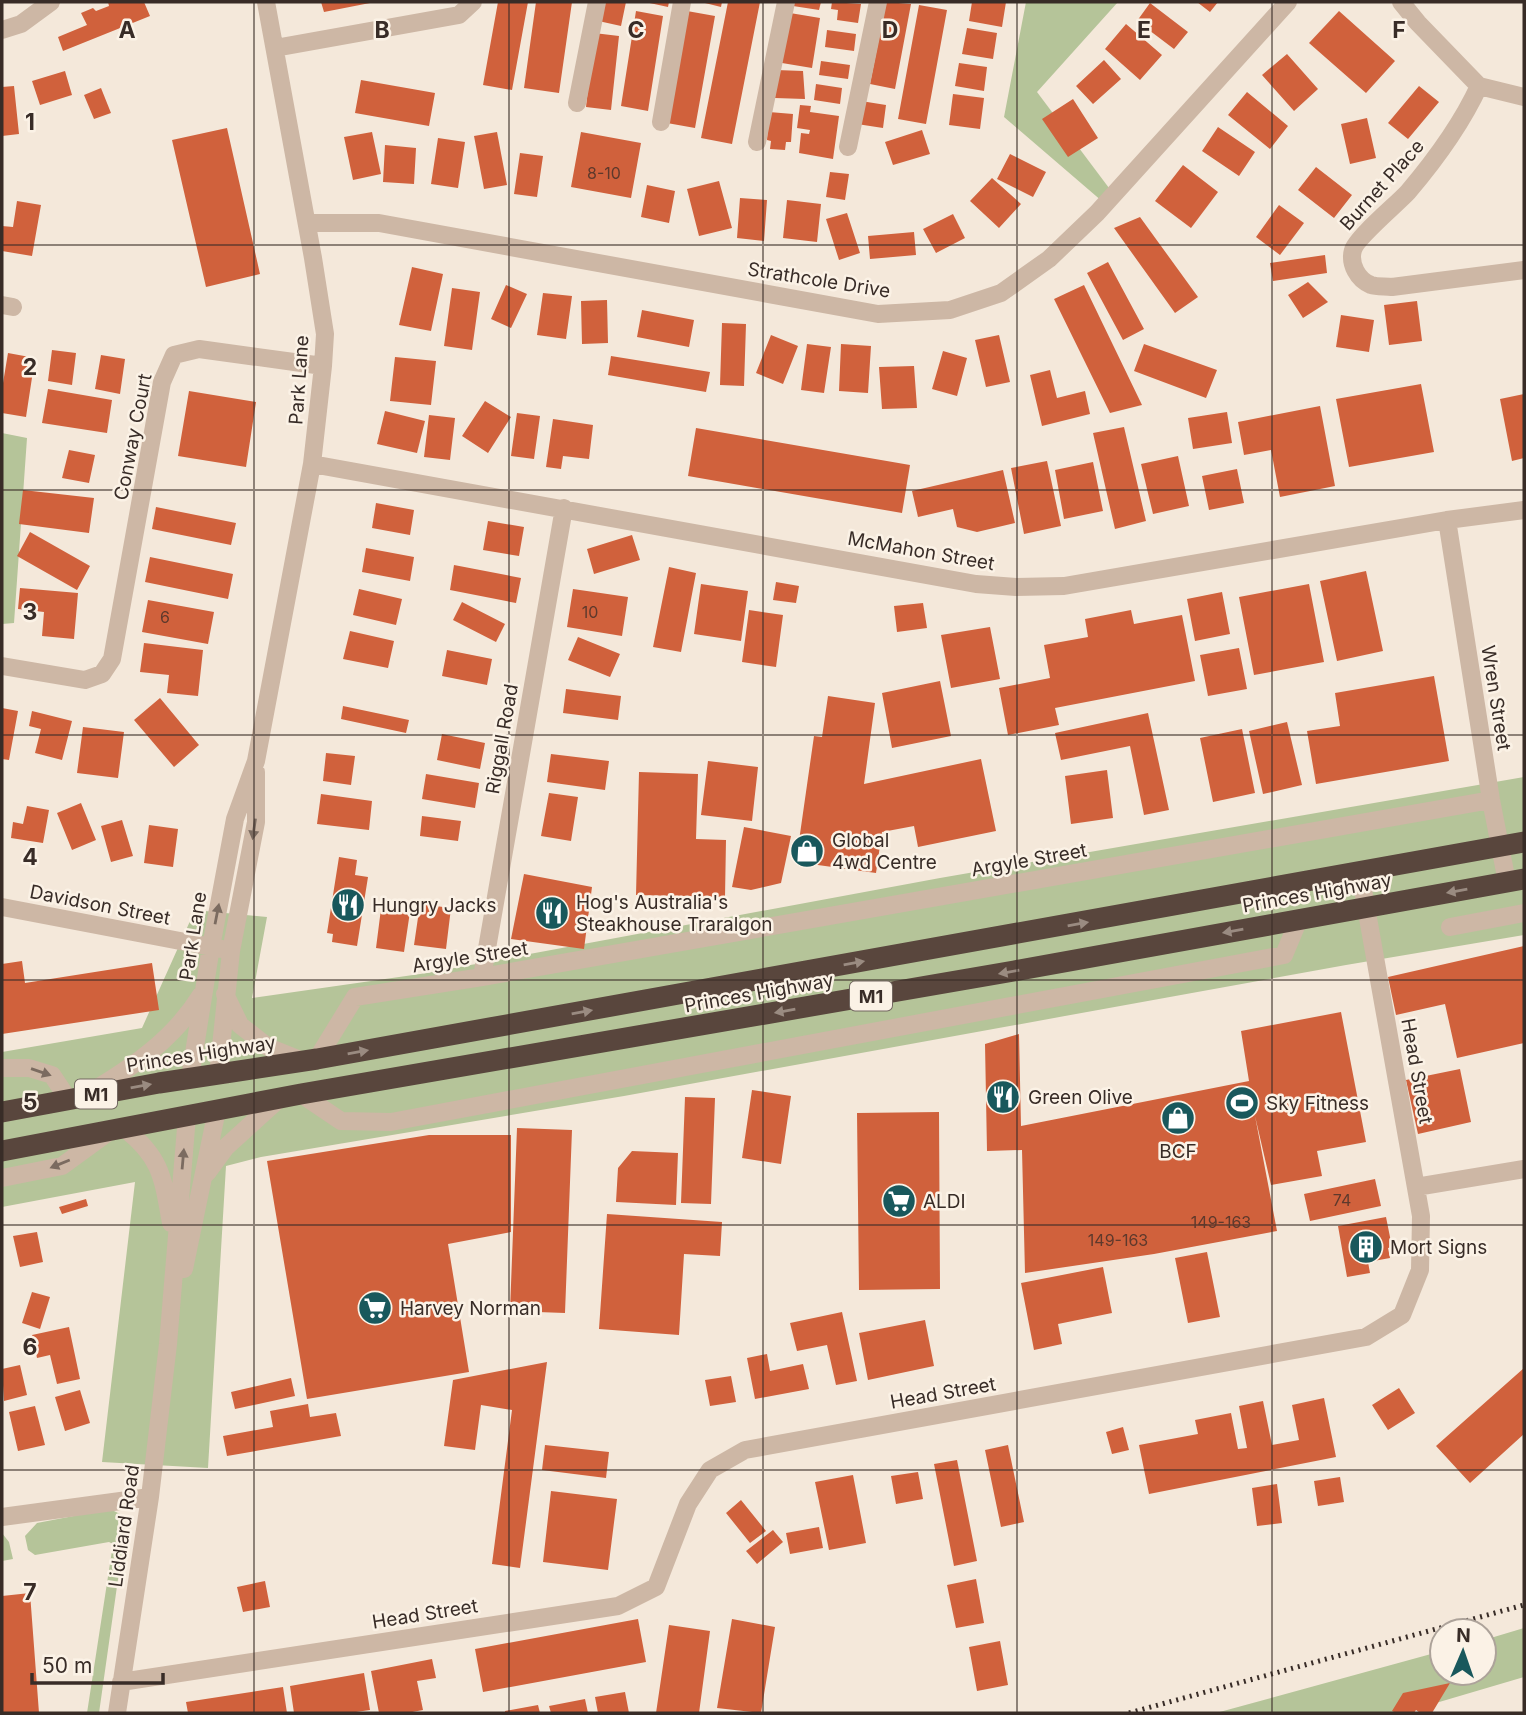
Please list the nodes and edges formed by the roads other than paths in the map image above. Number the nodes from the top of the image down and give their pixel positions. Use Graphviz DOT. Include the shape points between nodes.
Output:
graph roads {
  1 [pos="51,2"];
  2 [pos="266,2"];
  3 [pos="473,2"];
  4 [pos="597,2"];
  5 [pos="682,2"];
  6 [pos="786,2"];
  7 [pos="878,2"];
  8 [pos="1288,2"];
  9 [pos="1401,2"];
  10 [pos="2,30"];
  11 [pos="275,48"];
  12 [pos="1479,86"];
  13 [pos="1524,97"];
  14 [pos="577,103"];
  15 [pos="661,122"];
  16 [pos="757,142"];
  17 [pos="848,147"];
  18 [pos="307,223"];
  19 [pos="1524,270"];
  20 [pos="323,366"];
  21 [pos="312,464"];
  22 [pos="564,508"];
  23 [pos="1524,510"];
  24 [pos="1447,520"];
  25 [pos="2,666"];
  26 [pos="256,761"];
  27 [pos="1491,800"];
  28 [pos="1524,842"];
  29 [pos="1500,847"];
  30 [pos="1360,873"];
  31 [pos="1516,880"];
  32 [pos="2,907"];
  33 [pos="1366,907"];
  34 [pos="1524,913"];
  35 [pos="1299,919"];
  36 [pos="1450,927"];
  37 [pos="211,947"];
  38 [pos="231,951"];
  39 [pos="482,977"];
  40 [pos="205,989"];
  41 [pos="225,994"];
  42 [pos="310,1060"];
  43 [pos="2,1068"];
  44 [pos="218,1075"];
  45 [pos="190,1079"];
  46 [pos="290,1096"];
  47 [pos="76,1098"];
  48 [pos="217,1110"];
  49 [pos="2,1112"];
  50 [pos="187,1116"];
  51 [pos="118,1130"];
  52 [pos="2,1151"];
  53 [pos="1524,1169"];
  54 [pos="2,1178"];
  55 [pos="202,1178"];
  56 [pos="1416,1187"];
  57 [pos="176,1250"];
  58 [pos="168,1344"];
  59 [pos="150,1497"];
  60 [pos="2,1517"];
  61 [pos="121,1682"];
  62 [pos="117,1713"];
  1 -- 10 [label="street" via="21,24"];
  2 -- 11 [label="street, Park Lane"];
  3 -- 11 [label="street" via="459,15"];
  4 -- 14 [label="street"];
  5 -- 15 [label="street"];
  6 -- 16 [label="street"];
  7 -- 17 [label="street"];
  8 -- 18 [label="street, Strathcole Drive" via="1097,213 1049,259 1001,293 950,310 878,314 379,222"];
  9 -- 12 [label="street"];
  11 -- 18 [label="street, Park Lane"];
  12 -- 13 [label="street"];
  12 -- 19 [label="street, Burnet Place" via="1447,143 1409,190 1363,235 1353,250 1353,265 1359,277 1372,285 1392,287"];
  18 -- 20 [label="street, Park Lane" via="325,334"];
  20 -- 21 [label="street, Park Lane"];
  20 -- 25 [label="street, Conway Court" via="199,349 174,355 162,382 105,679"];
  21 -- 22 [label="street, McMahon Street"];
  21 -- 26 [label="street, Park Lane"];
  22 -- 24 [label="street, McMahon Street" via="976,584 1016,587 1064,586"];
  22 -- 39 [label="street, Riggall Road"];
  23 -- 24 [label="street, McMahon Street"];
  24 -- 27 [label="street, Wren Street"];
  37 -- 26 [label="street, Park Lane, one-way" via="234,819"];
  26 -- 38 [label="street, Park Lane, one-way" via="256,822"];
  27 -- 29 [label="street, Wren Street"];
  27 -- 39 [label="street, Argyle Street"];
  28 -- 29 [label="highway, Princes Highway / M1"];
  29 -- 30 [label="highway, Princes Highway / M1"];
  29 -- 31 [label="street, Wren Street"];
  30 -- 33 [label="street, Head Street"];
  42 -- 30 [label="highway, Princes Highway / M1, one-way"];
  31 -- 33 [label="highway, Princes Highway / M1, one-way"];
  32 -- 37 [label="street, Davidson Street"];
  33 -- 35 [label="highway, Princes Highway / M1"];
  33 -- 56 [label="street, Head Street"];
  34 -- 36 [label="street"];
  35 -- 46 [label="highway, Princes Highway / M1, one-way"];
  35 -- 46 [label="street" via="1284,954 391,1122 341,1121"];
  37 -- 38 [label="street, Davidson Street"];
  37 -- 40 [label="street, Park Lane"];
  38 -- 41 [label="street, Park Lane"];
  39 -- 42 [label="street, Argyle Street" via="355,997"];
  40 -- 45 [label="street, Park Lane"];
  40 -- 47 [label="street" via="166,1040 122,1073"];
  41 -- 42 [label="street" via="240,1025 268,1047"];
  41 -- 44 [label="street, Park Lane"];
  42 -- 44 [label="highway, Princes Highway / M1"];
  43 -- 47 [label="street, one-way" via="29,1068 52,1075"];
  44 -- 45 [label="highway, Princes Highway / M1"];
  44 -- 48 [label="highway"];
  47 -- 45 [label="highway, Princes Highway / M1, one-way"];
  45 -- 50 [label="highway"];
  46 -- 48 [label="highway, Princes Highway / M1"];
  46 -- 55 [label="street" via="226,1147"];
  47 -- 49 [label="highway, Princes Highway / M1"];
  48 -- 50 [label="highway, Princes Highway / M1"];
  48 -- 55 [label="street, Liddiard Road"];
  50 -- 51 [label="highway, Princes Highway / M1"];
  57 -- 50 [label="street, Liddiard Road, one-way"];
  51 -- 52 [label="highway, Princes Highway / M1"];
  51 -- 54 [label="street, one-way" via="62,1166"];
  51 -- 57 [label="street" via="142,1142 156,1160"];
  53 -- 56 [label="street"];
  55 -- 58 [label="street, Liddiard Road"];
  56 -- 61 [label="street, Head Street" via="1421,1216 1420,1270 1402,1315 1366,1337 745,1450 710,1470 688,1504 656,1587 618,1606"];
  57 -- 58 [label="street, Liddiard Road"];
  58 -- 59 [label="street, Liddiard Road"];
  59 -- 60 [label="street"];
  59 -- 61 [label="street, Liddiard Road"];
  61 -- 62 [label="street, Liddiard Road"];
}
